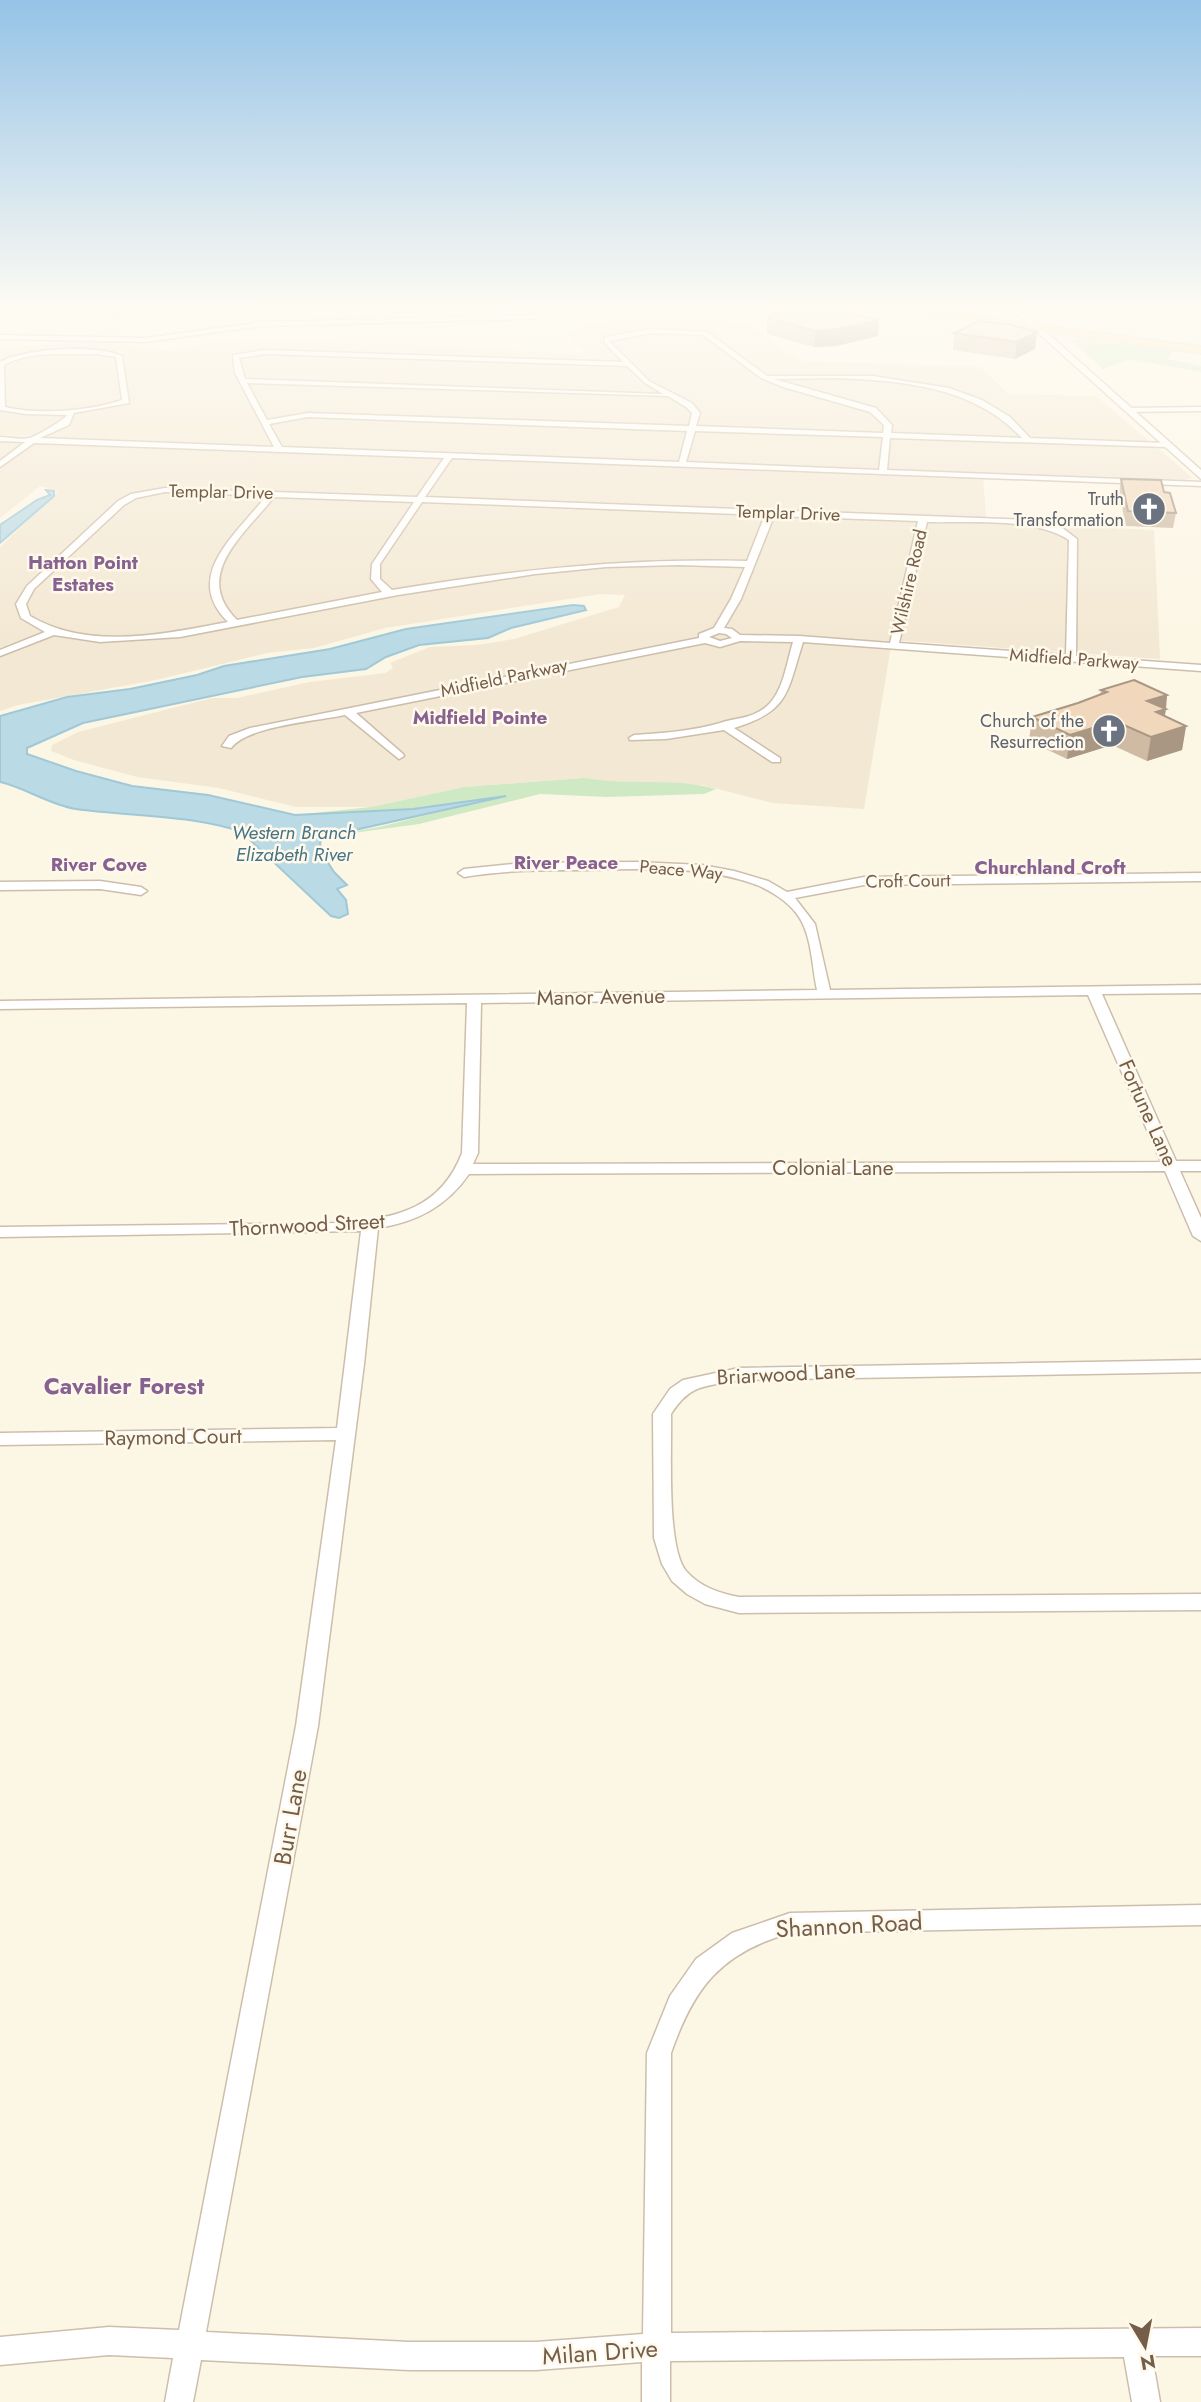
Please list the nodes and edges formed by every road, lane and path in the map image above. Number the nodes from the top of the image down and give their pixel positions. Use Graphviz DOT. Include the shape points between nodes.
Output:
graph roads {
  1 [pos="70,417"];
  2 [pos="260,417"];
  3 [pos="296,417"];
  4 [pos="366,417"];
  5 [pos="695,417"];
  6 [pos="882,417"];
  7 [pos="1005,417"];
  8 [pos="1136,417"];
  9 [pos="263,423"];
  10 [pos="693,429"];
  11 [pos="886,436"];
  12 [pos="0,439"];
  13 [pos="32,440"];
  14 [pos="1029,441"];
  15 [pos="1166,445"];
  16 [pos="279,449"];
  17 [pos="450,456"];
  18 [pos="682,464"];
  19 [pos="0,465"];
  20 [pos="883,472"];
  21 [pos="1201,476"];
  22 [pos="1201,484"];
  23 [pos="274,493"];
  24 [pos="420,498"];
  25 [pos="771,513"];
  26 [pos="923,519"];
  27 [pos="750,564"];
  28 [pos="393,595"];
  29 [pos="235,624"];
  30 [pos="718,630"];
  31 [pos="55,631"];
  32 [pos="738,638"];
  33 [pos="799,639"];
  34 [pos="705,640"];
  35 [pos="894,646"];
  36 [pos="0,653"];
  37 [pos="1071,659"];
  38 [pos="1201,668"];
  39 [pos="347,711"];
  40 [pos="723,725"];
  41 [pos="634,738"];
  42 [pos="227,746"];
  43 [pos="399,756"];
  44 [pos="776,760"];
  45 [pos="464,873"];
  46 [pos="1201,877"];
  47 [pos="0,886"];
  48 [pos="141,891"];
  49 [pos="784,897"];
  50 [pos="1201,989"];
  51 [pos="1093,990"];
  52 [pos="824,993"];
  53 [pos="474,1000"];
  54 [pos="0,1005"];
  55 [pos="1172,1166"];
  56 [pos="1201,1166"];
  57 [pos="466,1169"];
  58 [pos="370,1226"];
  59 [pos="0,1232"];
  60 [pos="1201,1236"];
  61 [pos="1201,1366"];
  62 [pos="346,1434"];
  63 [pos="0,1439"];
  64 [pos="1201,1602"];
  65 [pos="1201,1915"];
  66 [pos="1136,2342"];
  67 [pos="1201,2342"];
  68 [pos="189,2345"];
  69 [pos="657,2347"];
  70 [pos="0,2351"];
  71 [pos="179,2402"];
  72 [pos="656,2402"];
  73 [pos="1146,2402"];
  1 -- 13 [label="street"];
  2 -- 9 [label="street"];
  3 -- 9 [label="street"];
  4 -- 10 [label="street"];
  5 -- 10 [label="street"];
  6 -- 11 [label="street"];
  7 -- 14 [label="street"];
  8 -- 15 [label="main road"];
  9 -- 16 [label="street"];
  10 -- 11 [label="street"];
  10 -- 18 [label="street"];
  11 -- 14 [label="street"];
  11 -- 20 [label="street"];
  12 -- 13 [label="street"];
  13 -- 16 [label="street"];
  13 -- 19 [label="street"];
  14 -- 15 [label="street"];
  15 -- 21 [label="main road"];
  16 -- 17 [label="street"];
  17 -- 18 [label="street"];
  17 -- 24 [label="street"];
  18 -- 20 [label="street"];
  20 -- 22 [label="street"];
  23 -- 24 [label="street, Templar Drive"];
  23 -- 29 [label="street" via="211,579 216,605"];
  23 -- 31 [label="street, Templar Drive" via="166,490 121,503 23,596 26,618"];
  24 -- 25 [label="street, Templar Drive"];
  24 -- 28 [label="street" via="373,570 377,583"];
  25 -- 26 [label="street, Templar Drive"];
  25 -- 27 [label="street"];
  26 -- 35 [label="street, Wilshire Road"];
  26 -- 37 [label="street, Templar Drive" via="1049,526 1070,535"];
  27 -- 28 [label="street, Templar Drive" via="590,563"];
  27 -- 30 [label="street"];
  28 -- 29 [label="street, Templar Drive"];
  29 -- 31 [label="street, Templar Drive" via="138,639"];
  30 -- 32 [label="street"];
  30 -- 34 [label="street" via="702,636"];
  31 -- 36 [label="street"];
  32 -- 33 [label="street, Midfield Parkway"];
  32 -- 34 [label="street, Midfield Parkway" via="724,643"];
  33 -- 35 [label="street, Midfield Parkway"];
  33 -- 40 [label="street" via="776,703 752,718"];
  34 -- 39 [label="street, Midfield Parkway"];
  35 -- 37 [label="street, Midfield Parkway"];
  37 -- 38 [label="street, Midfield Parkway"];
  39 -- 42 [label="street, Midfield Parkway" via="250,731"];
  39 -- 43 [label="street"];
  40 -- 41 [label="street"];
  40 -- 44 [label="street"];
  45 -- 49 [label="street, Peace Way" via="510,867 682,866 737,876"];
  46 -- 49 [label="street, Croft Court" via="864,881"];
  47 -- 48 [label="street" via="100,885"];
  49 -- 52 [label="street, Peace Way" via="805,916"];
  50 -- 51 [label="street, Manor Avenue"];
  51 -- 52 [label="street, Manor Avenue"];
  51 -- 55 [label="street, Fortune Lane"];
  52 -- 53 [label="street, Manor Avenue"];
  53 -- 54 [label="street, Manor Avenue"];
  53 -- 57 [label="street"];
  55 -- 56 [label="street, Colonial Lane"];
  55 -- 57 [label="street, Colonial Lane"];
  55 -- 60 [label="street, Fortune Lane"];
  57 -- 58 [label="street, Thornwood Street" via="457,1183 426,1208 397,1221"];
  58 -- 59 [label="street, Thornwood Street"];
  58 -- 62 [label="street, Burr Lane"];
  61 -- 64 [label="street, Briarwood Lane" via="739,1374 689,1384 676,1393 662,1414 664,1538 679,1576 712,1599 739,1605"];
  62 -- 63 [label="street, Raymond Court"];
  62 -- 68 [label="street, Burr Lane" via="307,1726"];
  65 -- 69 [label="street, Shannon Road" via="790,1923 751,1934 708,1961 671,2014 659,2053"];
  66 -- 67 [label="street, Milan Drive"];
  66 -- 69 [label="street, Milan Drive"];
  66 -- 73 [label="street"];
  68 -- 69 [label="street, Milan Drive" via="409,2356 536,2356"];
  68 -- 70 [label="street, Milan Drive" via="109,2341"];
  68 -- 71 [label="street, Burr Lane"];
  69 -- 72 [label="street, Shannon Road"];
}
